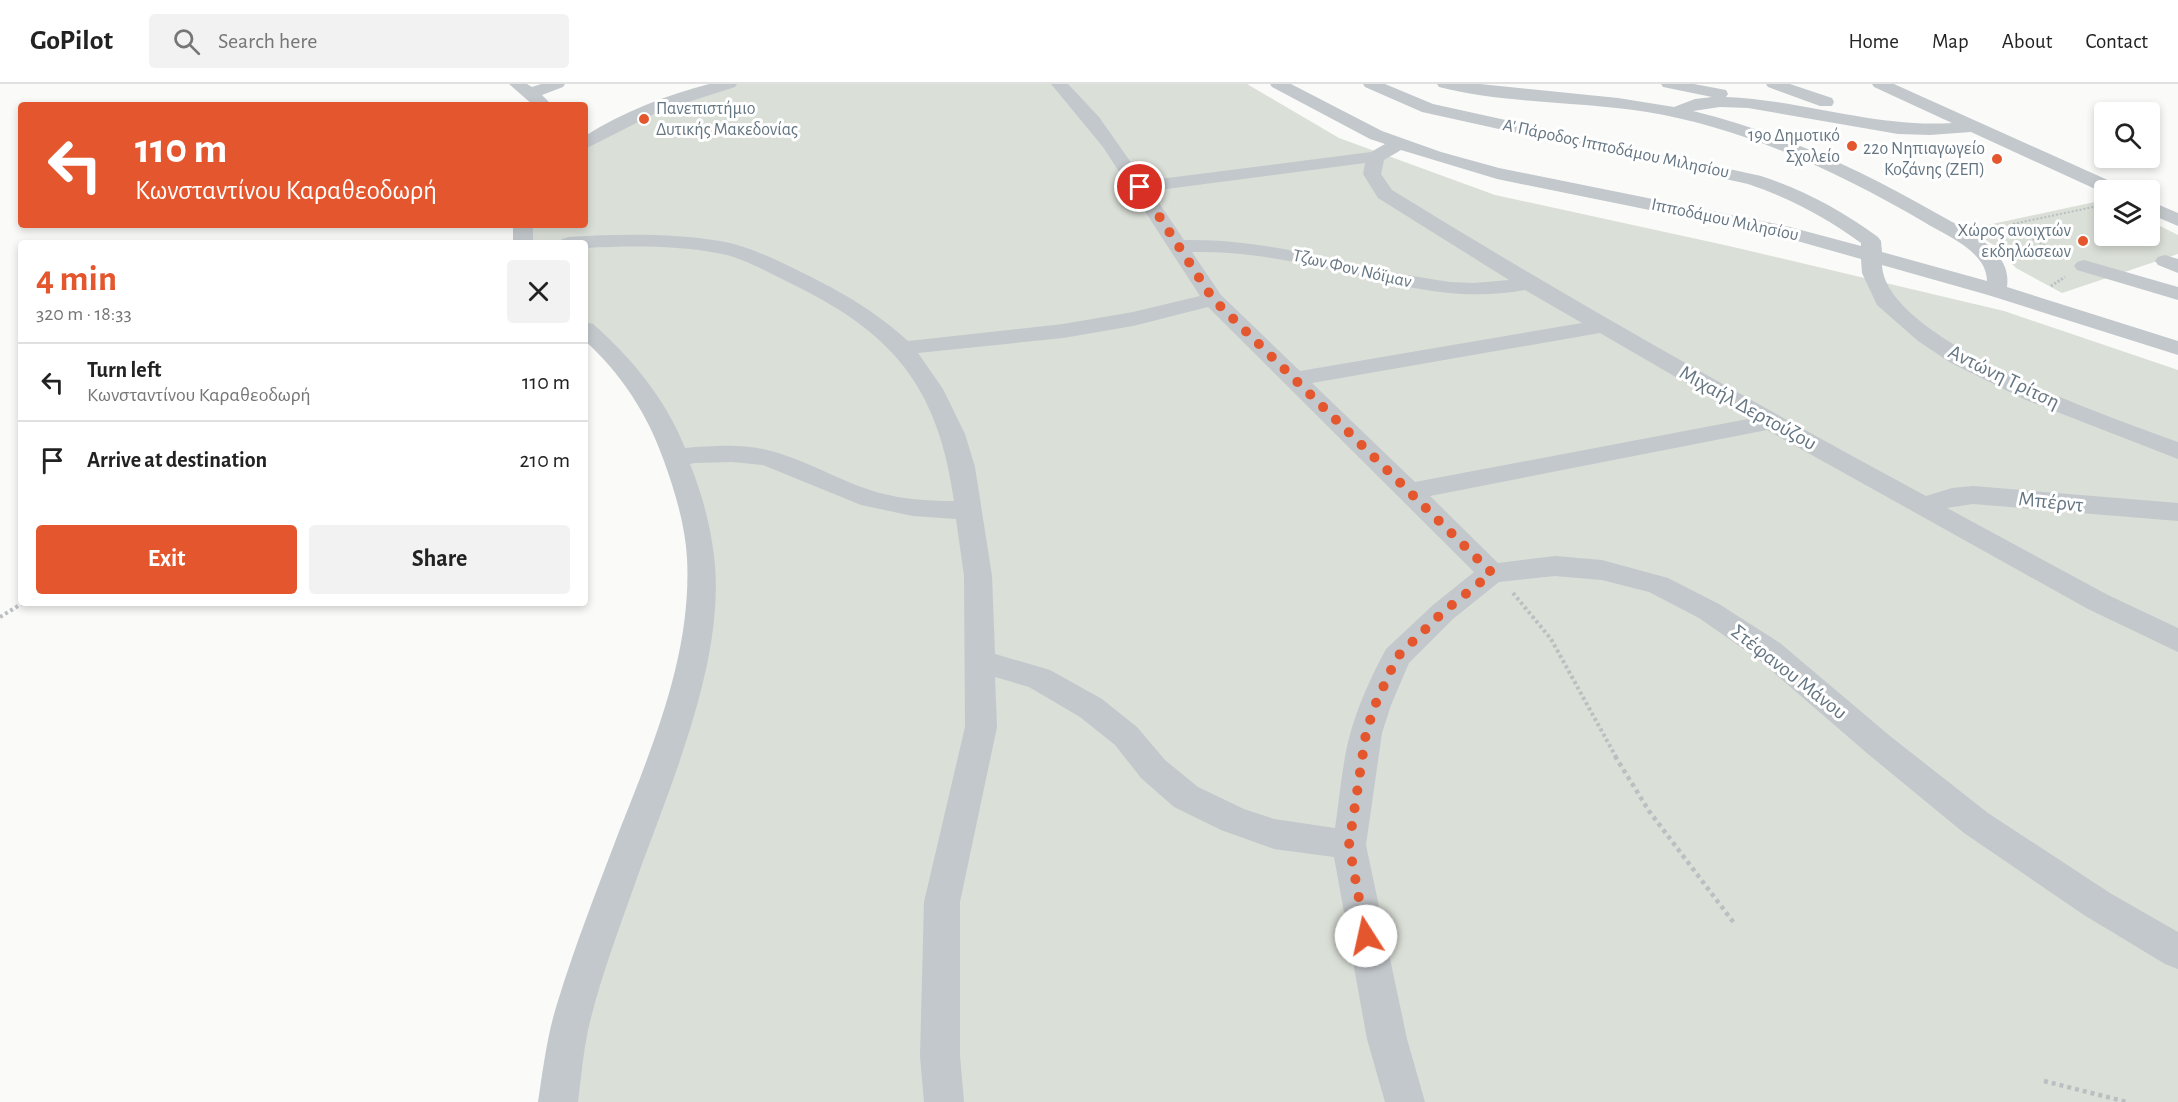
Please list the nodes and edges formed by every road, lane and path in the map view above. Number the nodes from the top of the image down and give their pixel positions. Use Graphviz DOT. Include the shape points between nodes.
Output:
graph roads {
  1 [pos="557,84"];
  2 [pos="729,84"];
  3 [pos="1059,84"];
  4 [pos="1278,84"];
  5 [pos="1371,84"];
  6 [pos="1445,84"];
  7 [pos="1669,84"];
  8 [pos="1774,84"];
  9 [pos="1880,84"];
  10 [pos="1480,86"];
  11 [pos="522,89"];
  12 [pos="540,102"];
  13 [pos="1762,105"];
  14 [pos="1676,112"];
  15 [pos="588,123"];
  16 [pos="1974,126"];
  17 [pos="1886,127"];
  18 [pos="606,130"];
  19 [pos="588,142"];
  20 [pos="1399,144"];
  21 [pos="1375,157"];
  22 [pos="2094,181"];
  23 [pos="1140,187"];
  24 [pos="2094,206"];
  25 [pos="2160,212"];
  26 [pos="2178,220"];
  27 [pos="588,242"];
  28 [pos="1176,246"];
  29 [pos="1872,257"];
  30 [pos="2084,266"];
  31 [pos="1528,283"];
  32 [pos="1996,290"];
  33 [pos="2178,294"];
  34 [pos="1213,299"];
  35 [pos="1605,326"];
  36 [pos="588,331"];
  37 [pos="903,348"];
  38 [pos="2178,348"];
  39 [pos="1292,379"];
  40 [pos="1771,422"];
  41 [pos="2178,451"];
  42 [pos="677,457"];
  43 [pos="1409,492"];
  44 [pos="1925,506"];
  45 [pos="970,510"];
  46 [pos="2178,512"];
  47 [pos="1492,573"];
  48 [pos="18,606"];
  49 [pos="0,617"];
  50 [pos="2178,642"];
  51 [pos="981,662"];
  52 [pos="1349,845"];
  53 [pos="1734,923"];
  54 [pos="2178,952"];
  55 [pos="2044,1081"];
  56 [pos="558,1102"];
  57 [pos="944,1102"];
  58 [pos="1404,1102"];
  59 [pos="2127,1102"];
  1 -- 11 [label="street"];
  2 -- 18 [label="street" via="671,101"];
  3 -- 23 [label="street" via="1093,121"];
  4 -- 20 [label="street, Ιπποδάμου Μιλησίου"];
  5 -- 29 [label="street, Α' Πάροδος Ιπποδάμου Μιλησίου" via="1428,108 1778,186 1844,220 1871,241"];
  6 -- 10 [label="street"];
  7 -- 13 [label="street"];
  8 -- 17 [label="street"];
  9 -- 16 [label="street"];
  10 -- 14 [label="street"];
  11 -- 12 [label="street"];
  13 -- 14 [label="street" via="1709,100"];
  13 -- 17 [label="street"];
  14 -- 32 [label="street" via="1766,140 1916,210 1991,259 1998,275"];
  15 -- 18 [label="street"];
  16 -- 17 [label="street" via="1931,130"];
  16 -- 22 [label="street"];
  18 -- 19 [label="street"];
  20 -- 21 [label="street"];
  20 -- 29 [label="street, Ιπποδάμου Μιλησίου" via="1497,173 1786,232"];
  21 -- 23 [label="street"];
  21 -- 31 [label="street, Μιχαήλ Δερτούζου" via="1372,174 1385,194"];
  23 -- 28 [label="street"];
  24 -- 30 [label="path" via="2013,224 2049,250"];
  25 -- 26 [label="street"];
  27 -- 37 [label="street" via="661,241 721,247 760,260 829,293 873,321"];
  28 -- 31 [label="street, Τζων Φον Νόϊμαν" via="1264,249 1414,285 1503,289"];
  28 -- 34 [label="street"];
  29 -- 32 [label="street, Ιπποδάμου Μιλησίου"];
  29 -- 41 [label="street, Αντώνη Τρίτση" via="1872,273 1885,300 1926,336 1959,358 2092,419"];
  30 -- 33 [label="street"];
  31 -- 35 [label="street, Μιχαήλ Δερτούζου"];
  32 -- 38 [label="street, Ιπποδάμου Μιλησίου"];
  34 -- 37 [label="street" via="1063,331"];
  34 -- 39 [label="street"];
  35 -- 39 [label="street"];
  35 -- 40 [label="street, Μιχαήλ Δερτούζου"];
  36 -- 42 [label="street" via="630,375"];
  37 -- 45 [label="street" via="931,389 953,434"];
  39 -- 43 [label="street"];
  40 -- 43 [label="street"];
  40 -- 44 [label="street, Μιχαήλ Δερτούζου"];
  42 -- 45 [label="street" via="750,455 787,464 855,495 886,504"];
  42 -- 56 [label="street" via="695,515 702,568 700,621 689,682 571,1023"];
  43 -- 47 [label="street"];
  44 -- 46 [label="street, Μπέρντ" via="1973,495"];
  44 -- 50 [label="street, Μιχαήλ Δερτούζου"];
  45 -- 51 [label="street" via="978,576"];
  47 -- 52 [label="street" via="1443,612 1397,657 1366,733"];
  47 -- 53 [label="path" via="1541,623 1638,794"];
  47 -- 54 [label="street, Στέφανου Μάνου" via="1555,566 1602,570 1658,585 1709,611 1769,651 1976,823 2097,904"];
  48 -- 49 [label="path"];
  51 -- 52 [label="street" via="1039,678 1092,708 1126,736 1153,769 1186,797 1274,834"];
  51 -- 57 [label="street" via="981,727 942,902 940,1056"];
  52 -- 58 [label="street" via="1387,1039"];
  55 -- 59 [label="path"];
}
